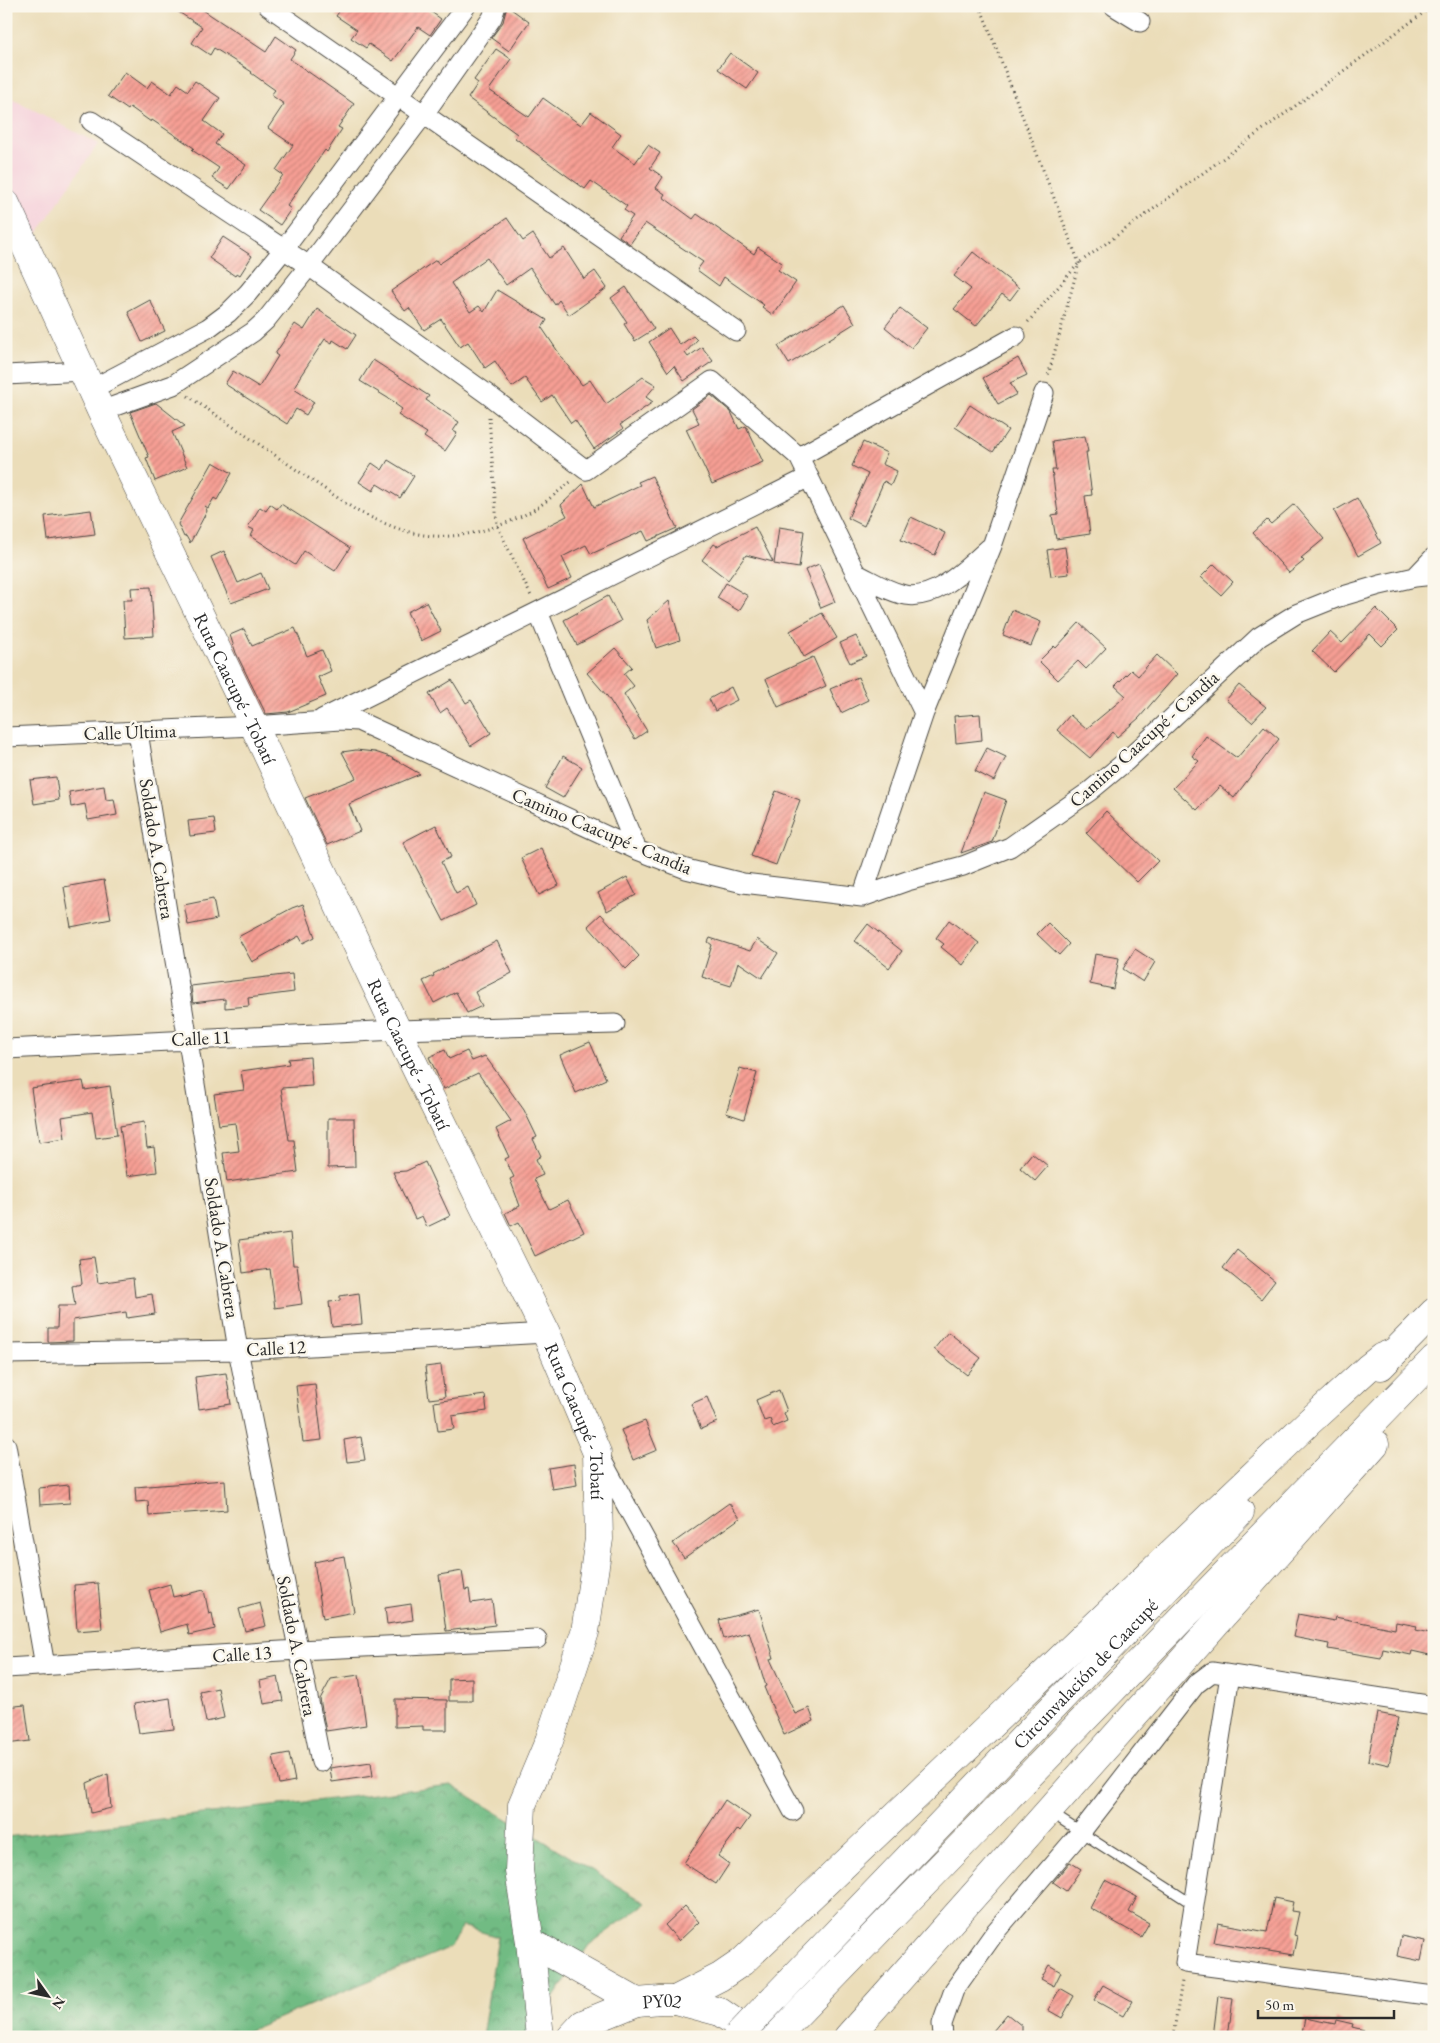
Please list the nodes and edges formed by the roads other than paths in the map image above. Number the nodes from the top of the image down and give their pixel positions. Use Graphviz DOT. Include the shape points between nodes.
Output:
graph roads {
  1 [pos="268,6"];
  2 [pos="466,6"];
  3 [pos="1114,6"];
  4 [pos="492,10"];
  5 [pos="1140,22"];
  6 [pos="399,97"];
  7 [pos="424,114"];
  8 [pos="92,121"];
  9 [pos="6,204"];
  10 [pos="284,248"];
  11 [pos="310,266"];
  12 [pos="736,331"];
  13 [pos="1016,336"];
  14 [pos="6,375"];
  15 [pos="92,390"];
  16 [pos="1044,393"];
  17 [pos="799,457"];
  18 [pos="809,477"];
  19 [pos="992,546"];
  20 [pos="1434,557"];
  21 [pos="856,573"];
  22 [pos="1424,576"];
  23 [pos="538,612"];
  24 [pos="924,713"];
  25 [pos="314,723"];
  26 [pos="254,726"];
  27 [pos="138,732"];
  28 [pos="6,737"];
  29 [pos="637,850"];
  30 [pos="862,897"];
  31 [pos="615,1024"];
  32 [pos="397,1030"];
  33 [pos="188,1039"];
  34 [pos="6,1049"];
  35 [pos="1434,1312"];
  36 [pos="546,1333"];
  37 [pos="238,1350"];
  38 [pos="6,1354"];
  39 [pos="1392,1354"];
  40 [pos="1434,1359"];
  41 [pos="1415,1378"];
  42 [pos="6,1445"];
  43 [pos="594,1447"];
  44 [pos="537,1639"];
  45 [pos="298,1650"];
  46 [pos="45,1666"];
  47 [pos="6,1668"];
  48 [pos="1230,1675"];
  49 [pos="1434,1706"];
  50 [pos="321,1762"];
  51 [pos="793,1811"];
  52 [pos="1049,1812"];
  53 [pos="1081,1832"];
  54 [pos="1194,1905"];
  55 [pos="530,1942"];
  56 [pos="1434,1996"];
  57 [pos="675,2000"];
  58 [pos="637,2002"];
  59 [pos="540,2037"];
  60 [pos="571,2037"];
  61 [pos="737,2037"];
  62 [pos="756,2037"];
  63 [pos="775,2037"];
  64 [pos="848,2037"];
  65 [pos="944,2037"];
  1 -- 6 [label="street"];
  2 -- 6 [label="street"];
  3 -- 5 [label="street"];
  4 -- 7 [label="street"];
  6 -- 7 [label="street"];
  6 -- 10 [label="street"];
  7 -- 11 [label="street"];
  7 -- 12 [label="street"];
  8 -- 10 [label="street"];
  9 -- 15 [label="main road, Ruta Caacupé - Tobatí"];
  10 -- 11 [label="street"];
  10 -- 15 [label="street" via="248,293 208,328"];
  11 -- 15 [label="street" via="253,332 173,385"];
  11 -- 17 [label="street" via="586,470 712,381"];
  13 -- 17 [label="street"];
  14 -- 15 [label="street"];
  15 -- 26 [label="main road, Ruta Caacupé - Tobatí"];
  16 -- 19 [label="street"];
  17 -- 18 [label="street"];
  18 -- 21 [label="street"];
  18 -- 23 [label="street"];
  19 -- 21 [label="street" via="950,582 925,594 902,595"];
  19 -- 24 [label="street"];
  20 -- 22 [label="street"];
  21 -- 24 [label="street"];
  22 -- 30 [label="street, Camino Caacupé - Candia" via="1336,598 1296,614 1258,637 1118,768 1053,819 1010,847 963,866"];
  23 -- 25 [label="street"];
  23 -- 29 [label="street"];
  24 -- 30 [label="street"];
  25 -- 26 [label="street, Camino Caacupé - Candia"];
  25 -- 29 [label="street, Camino Caacupé - Candia" via="358,722"];
  26 -- 27 [label="street, Calle Última"];
  26 -- 32 [label="main road, Ruta Caacupé - Tobatí"];
  27 -- 28 [label="street, Calle Última"];
  27 -- 33 [label="street, Soldado A. Cabrera"];
  29 -- 30 [label="street, Camino Caacupé - Candia" via="686,869 743,883"];
  31 -- 32 [label="street, Calle 11"];
  32 -- 33 [label="street, Calle 11"];
  32 -- 36 [label="main road, Ruta Caacupé - Tobatí"];
  33 -- 34 [label="street, Calle 11"];
  33 -- 37 [label="street, Soldado A. Cabrera"];
  35 -- 39 [label="main road, Circunvalación de Caacupé"];
  36 -- 37 [label="street, Calle 12"];
  36 -- 43 [label="main road, Ruta Caacupé - Tobatí"];
  37 -- 38 [label="street, Calle 12"];
  37 -- 45 [label="street, Soldado A. Cabrera"];
  39 -- 57 [label="main road" via="1368,1368 1310,1421 861,1847 772,1936 720,1978"];
  39 -- 61 [label="main road, Circunvalación de Caacupé, bridge"];
  40 -- 41 [label="main road, Circunvalación de Caacupé"];
  41 -- 52 [label="main road" via="1393,1423 1368,1453"];
  41 -- 63 [label="main road, Circunvalación de Caacupé"];
  42 -- 46 [label="street"];
  43 -- 51 [label="street"];
  43 -- 55 [label="main road, Ruta Caacupé - Tobatí" via="597,1453 599,1539 584,1632 549,1741 522,1805 518,1870"];
  44 -- 45 [label="street, Calle 13"];
  45 -- 46 [label="street, Calle 13"];
  45 -- 50 [label="street, Soldado A. Cabrera"];
  46 -- 47 [label="street, Calle 13"];
  48 -- 49 [label="street"];
  48 -- 53 [label="street" via="1212,1672 1196,1684"];
  48 -- 54 [label="street"];
  52 -- 53 [label="lane"];
  52 -- 64 [label="main road"];
  53 -- 54 [label="lane"];
  53 -- 65 [label="street" via="996,1931 954,1990 942,2024"];
  54 -- 56 [label="street" via="1185,1963"];
  55 -- 58 [label="main road"];
  55 -- 59 [label="main road, Ruta Caacupé - Tobatí"];
  57 -- 58 [label="main road, PY02"];
  57 -- 62 [label="main road, PY02" via="720,2012"];
  58 -- 60 [label="main road, PY02" via="583,2024"];
}
